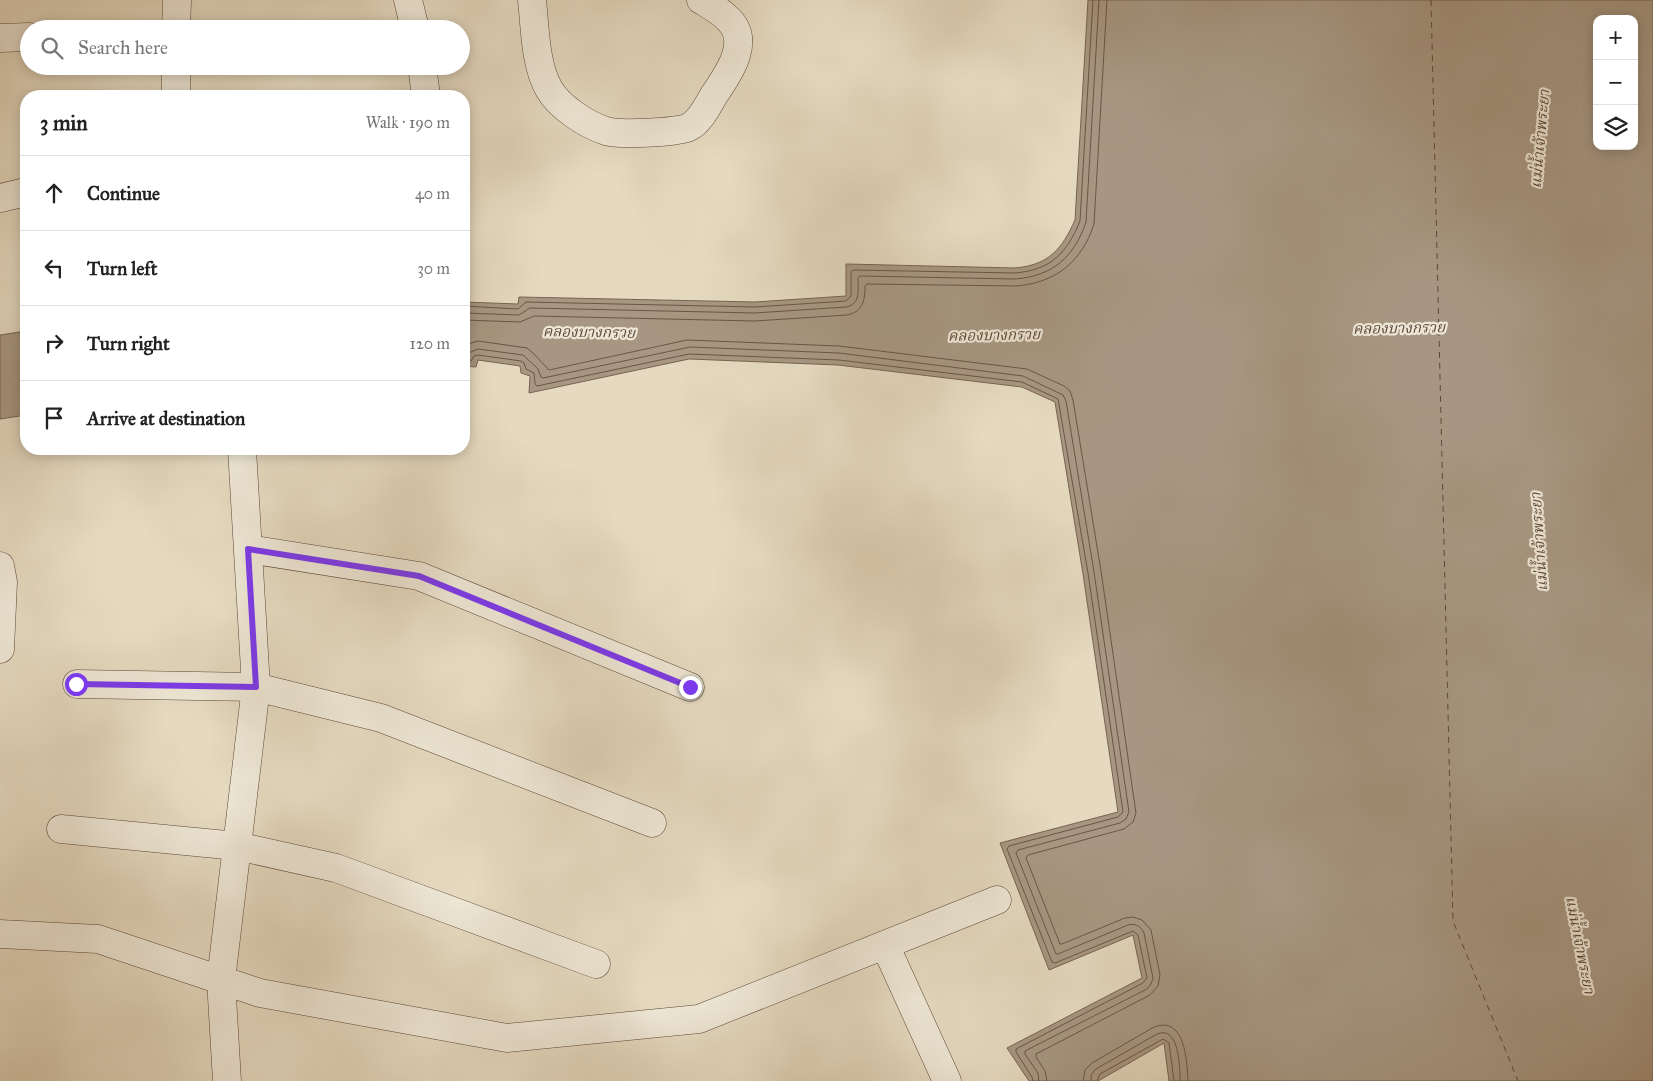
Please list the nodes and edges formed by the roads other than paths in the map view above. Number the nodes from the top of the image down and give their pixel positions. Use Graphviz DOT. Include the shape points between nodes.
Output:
graph roads {
  1 [pos="176,0"];
  2 [pos="408,0"];
  3 [pos="532,0"];
  4 [pos="701,0"];
  5 [pos="176,20"];
  6 [pos="413,20"];
  7 [pos="20,37"];
  8 [pos="0,38"];
  9 [pos="176,75"];
  10 [pos="423,75"];
  11 [pos="176,90"];
  12 [pos="425,90"];
  13 [pos="20,193"];
  14 [pos="0,198"];
  15 [pos="242,455"];
  16 [pos="248,549"];
  17 [pos="0,566"];
  18 [pos="0,649"];
  19 [pos="76,684"];
  20 [pos="256,687"];
  21 [pos="690,687"];
  22 [pos="652,823"];
  23 [pos="61,829"];
  24 [pos="237,846"];
  25 [pos="997,900"];
  26 [pos="0,934"];
  27 [pos="885,945"];
  28 [pos="596,964"];
  29 [pos="222,980"];
  30 [pos="227,1081"];
  31 [pos="947,1081"];
  1 -- 5 [label="street"];
  2 -- 6 [label="street"];
  3 -- 4 [label="street" via="538,54 548,88 558,102 607,132 662,132 690,127 698,119 730,72 737,54 738,39 733,24"];
  7 -- 8 [label="street"];
  9 -- 11 [label="street"];
  10 -- 12 [label="street"];
  13 -- 14 [label="street"];
  15 -- 16 [label="street"];
  16 -- 20 [label="street"];
  16 -- 21 [label="street" via="419,576"];
  17 -- 18 [label="street" via="3,582"];
  19 -- 20 [label="street"];
  20 -- 22 [label="street" via="381,718"];
  20 -- 24 [label="street"];
  23 -- 24 [label="street"];
  24 -- 28 [label="street" via="336,868"];
  24 -- 29 [label="street"];
  25 -- 27 [label="street"];
  26 -- 29 [label="street" via="98,939"];
  27 -- 29 [label="street" via="699,1019 507,1038 260,993"];
  27 -- 31 [label="street"];
  29 -- 30 [label="street"];
}
